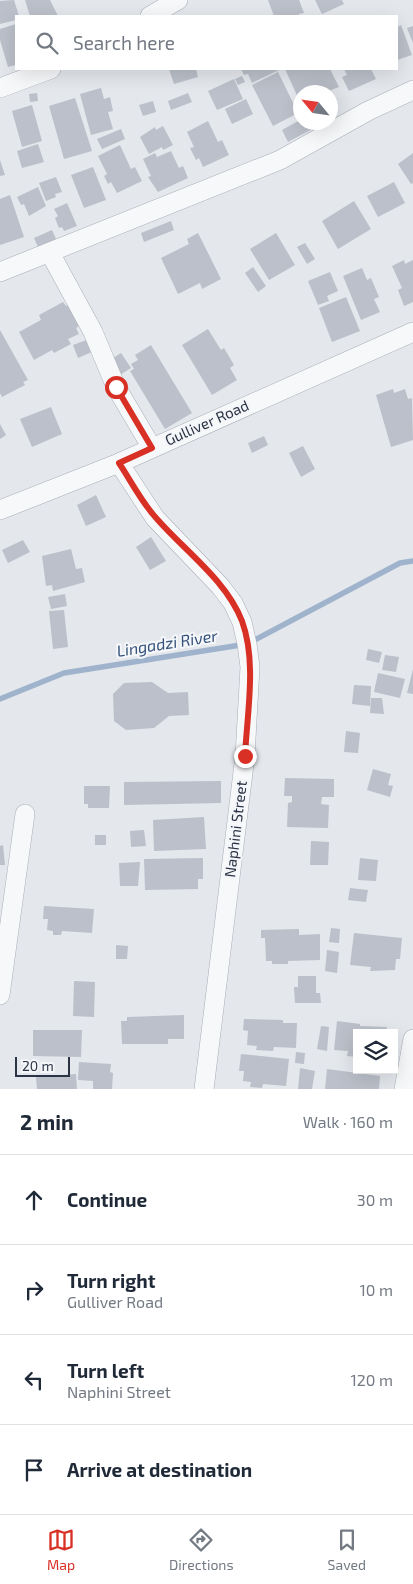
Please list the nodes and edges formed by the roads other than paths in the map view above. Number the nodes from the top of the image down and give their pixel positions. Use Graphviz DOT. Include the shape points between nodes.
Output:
graph roads {
  1 [pos="178,0"];
  2 [pos="152,15"];
  3 [pos="48,70"];
  4 [pos="0,88"];
  5 [pos="413,90"];
  6 [pos="50,253"];
  7 [pos="0,272"];
  8 [pos="413,332"];
  9 [pos="152,448"];
  10 [pos="119,463"];
  11 [pos="0,510"];
  12 [pos="25,814"];
  13 [pos="0,996"];
  14 [pos="413,1039"];
  15 [pos="204,1089"];
  16 [pos="404,1089"];
  1 -- 2 [label="street"];
  3 -- 4 [label="street"];
  5 -- 6 [label="street" via="280,160"];
  6 -- 7 [label="street"];
  6 -- 9 [label="street" via="93,332 116,387"];
  8 -- 9 [label="street, Gulliver Road"];
  9 -- 10 [label="street, Gulliver Road"];
  10 -- 11 [label="street, Gulliver Road"];
  10 -- 15 [label="street, Naphini Street" via="155,518 233,603 247,644 250,667 245,756"];
  12 -- 13 [label="street"];
  14 -- 16 [label="street"];
}
